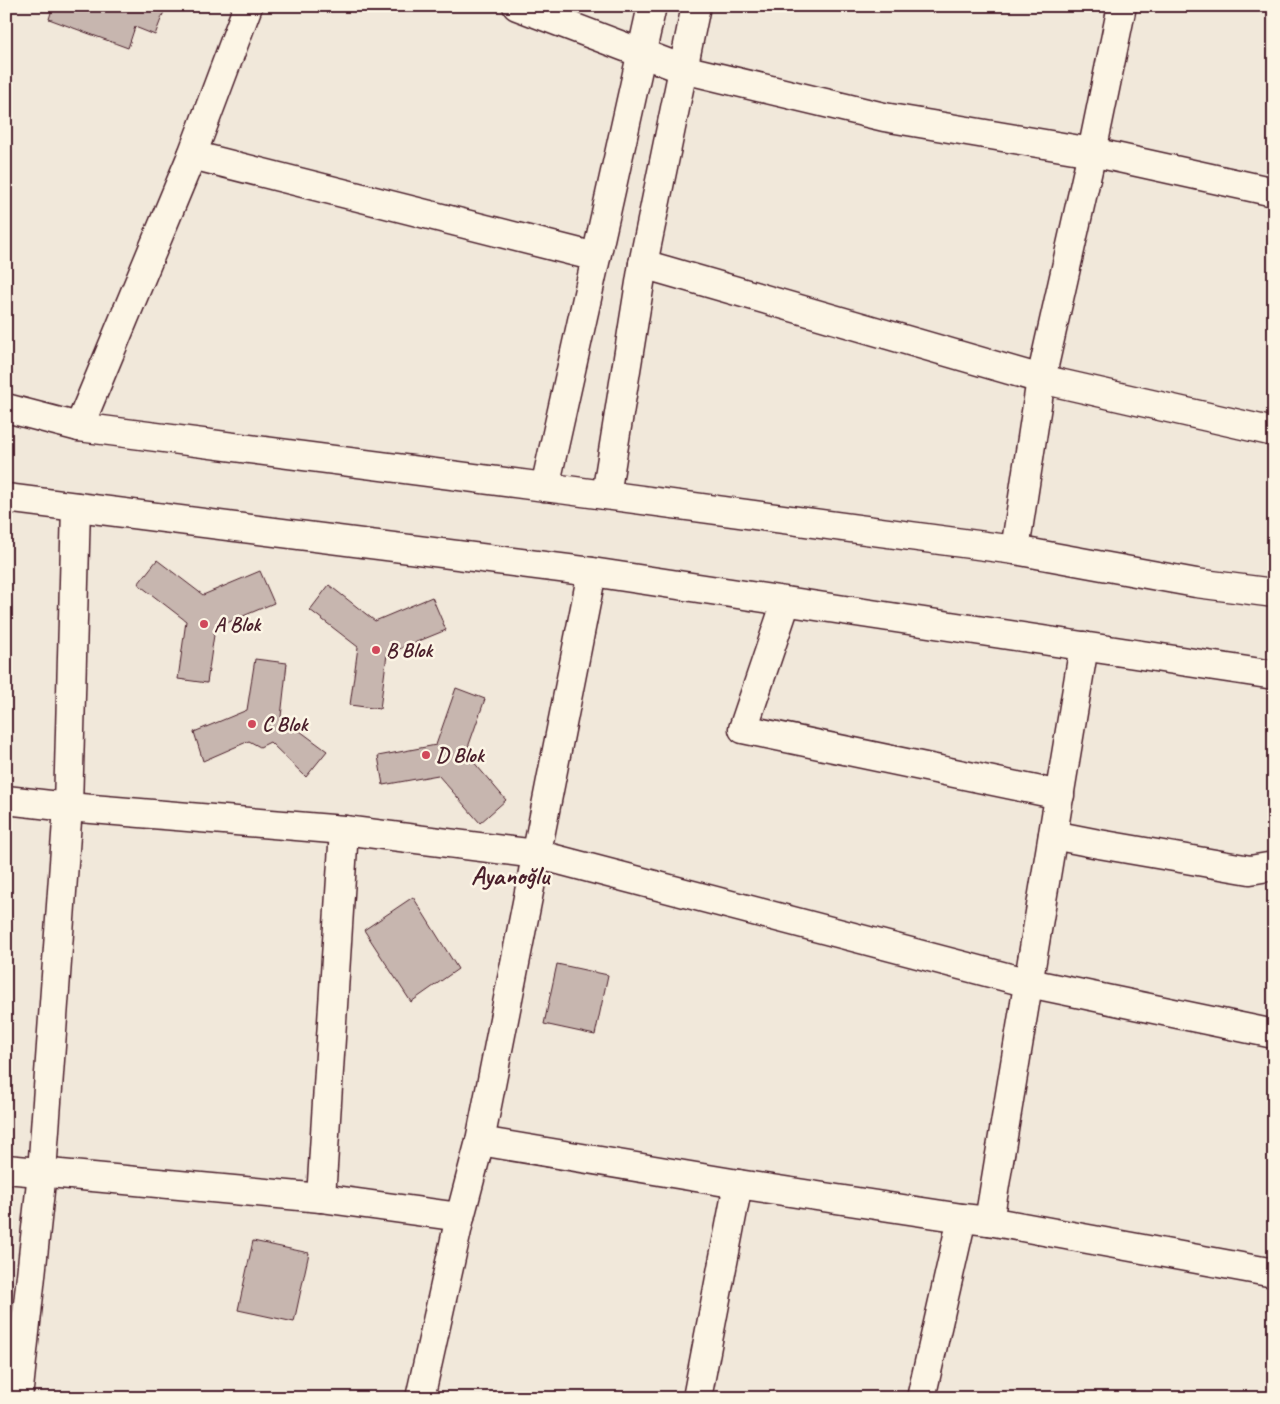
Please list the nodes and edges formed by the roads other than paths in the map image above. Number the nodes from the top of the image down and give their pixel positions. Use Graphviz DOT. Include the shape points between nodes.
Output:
graph roads {
  1 [pos="248,6"];
  2 [pos="517,6"];
  3 [pos="652,6"];
  4 [pos="696,6"];
  5 [pos="1122,6"];
  6 [pos="641,53"];
  7 [pos="684,69"];
  8 [pos="1092,152"];
  9 [pos="192,155"];
  10 [pos="1274,192"];
  11 [pos="596,258"];
  12 [pos="643,264"];
  13 [pos="1041,379"];
  14 [pos="6,408"];
  15 [pos="79,427"];
  16 [pos="1274,432"];
  17 [pos="545,487"];
  18 [pos="606,495"];
  19 [pos="6,498"];
  20 [pos="76,508"];
  21 [pos="1015,550"];
  22 [pos="592,572"];
  23 [pos="1274,593"];
  24 [pos="786,602"];
  25 [pos="1084,646"];
  26 [pos="1274,675"];
  27 [pos="1060,795"];
  28 [pos="6,800"];
  29 [pos="68,807"];
  30 [pos="344,830"];
  31 [pos="1053,835"];
  32 [pos="536,854"];
  33 [pos="1274,866"];
  34 [pos="1029,982"];
  35 [pos="1274,1034"];
  36 [pos="480,1141"];
  37 [pos="6,1168"];
  38 [pos="42,1172"];
  39 [pos="738,1184"];
  40 [pos="321,1198"];
  41 [pos="460,1217"];
  42 [pos="962,1218"];
  43 [pos="990,1221"];
  44 [pos="1274,1273"];
  45 [pos="18,1398"];
  46 [pos="420,1398"];
  47 [pos="697,1398"];
  48 [pos="921,1398"];
  1 -- 9 [label="street"];
  2 -- 6 [label="street"];
  3 -- 6 [label="street"];
  4 -- 7 [label="street"];
  5 -- 8 [label="street"];
  6 -- 7 [label="street"];
  6 -- 11 [label="street"];
  7 -- 8 [label="street" via="884,117"];
  7 -- 12 [label="street"];
  8 -- 10 [label="street"];
  8 -- 13 [label="street"];
  9 -- 11 [label="street"];
  9 -- 15 [label="street"];
  11 -- 17 [label="street"];
  12 -- 13 [label="street"];
  12 -- 18 [label="street"];
  13 -- 16 [label="street"];
  13 -- 21 [label="street"];
  14 -- 15 [label="street"];
  15 -- 17 [label="street"];
  17 -- 18 [label="street"];
  18 -- 21 [label="street"];
  19 -- 20 [label="street"];
  20 -- 22 [label="street"];
  20 -- 29 [label="street"];
  21 -- 23 [label="street" via="1196,583"];
  22 -- 24 [label="street"];
  22 -- 32 [label="street"];
  24 -- 25 [label="street"];
  24 -- 27 [label="street" via="743,729"];
  25 -- 26 [label="street"];
  25 -- 27 [label="street"];
  27 -- 31 [label="street"];
  28 -- 29 [label="street"];
  29 -- 30 [label="street"];
  29 -- 38 [label="street"];
  30 -- 32 [label="street"];
  30 -- 40 [label="street"];
  31 -- 33 [label="street" via="1250,870"];
  31 -- 34 [label="street"];
  32 -- 34 [label="street"];
  32 -- 36 [label="street"];
  34 -- 35 [label="street"];
  34 -- 43 [label="street"];
  36 -- 39 [label="street"];
  36 -- 41 [label="street"];
  37 -- 38 [label="street"];
  38 -- 40 [label="street"];
  38 -- 45 [label="street"];
  39 -- 42 [label="street"];
  39 -- 47 [label="street"];
  40 -- 41 [label="street"];
  41 -- 46 [label="street"];
  42 -- 43 [label="street"];
  42 -- 48 [label="street"];
  43 -- 44 [label="street"];
}
